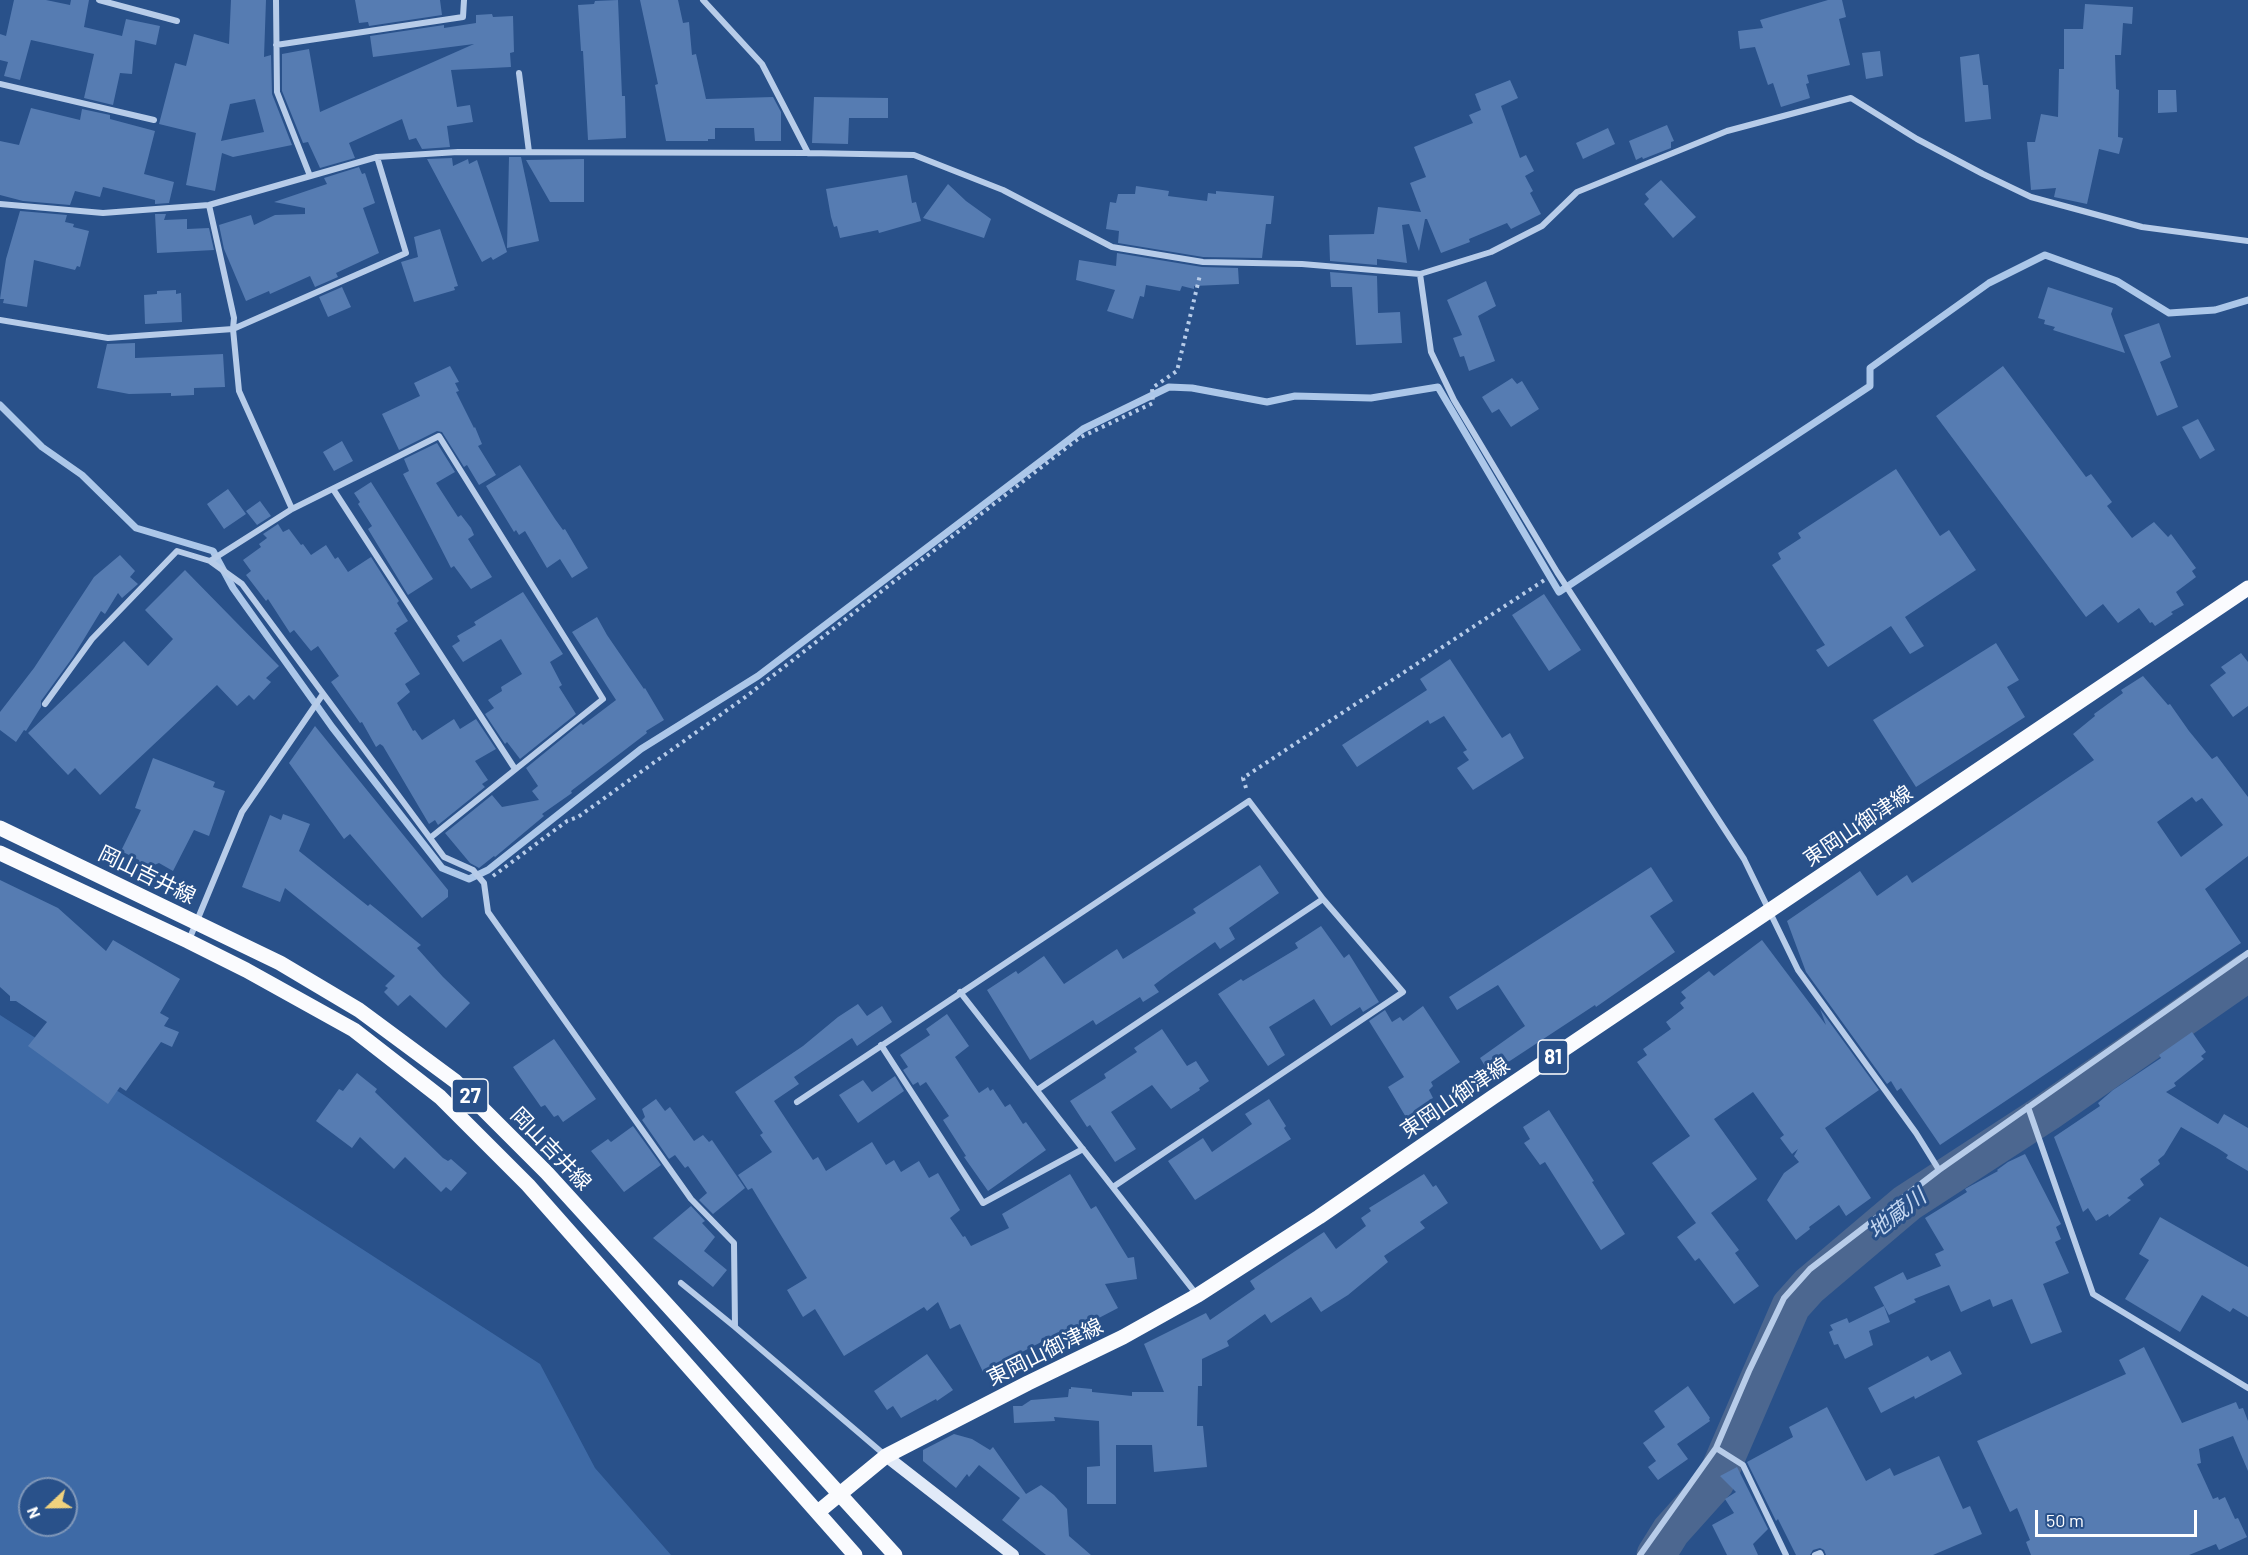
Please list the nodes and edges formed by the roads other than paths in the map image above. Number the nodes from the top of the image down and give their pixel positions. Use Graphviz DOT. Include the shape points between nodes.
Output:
graph roads {
  1 [pos="99,0"];
  2 [pos="276,0"];
  3 [pos="464,0"];
  4 [pos="703,0"];
  5 [pos="177,21"];
  6 [pos="276,45"];
  7 [pos="519,73"];
  8 [pos="0,84"];
  9 [pos="154,120"];
  10 [pos="529,152"];
  11 [pos="808,153"];
  12 [pos="377,157"];
  13 [pos="310,176"];
  14 [pos="0,204"];
  15 [pos="208,205"];
  16 [pos="2248,241"];
  17 [pos="1420,274"];
  18 [pos="0,320"];
  19 [pos="233,329"];
  20 [pos="333,489"];
  21 [pos="292,510"];
  22 [pos="210,561"];
  23 [pos="2248,588"];
  24 [pos="323,694"];
  25 [pos="45,704"];
  26 [pos="516,769"];
  27 [pos="0,828"];
  28 [pos="430,838"];
  29 [pos="0,853"];
  30 [pos="1323,899"];
  31 [pos="1770,912"];
  32 [pos="195,922"];
  33 [pos="188,940"];
  34 [pos="2248,953"];
  35 [pos="960,992"];
  36 [pos="881,1045"];
  37 [pos="1037,1090"];
  38 [pos="797,1102"];
  39 [pos="2028,1107"];
  40 [pos="1083,1149"];
  41 [pos="1939,1170"];
  42 [pos="1113,1187"];
  43 [pos="681,1283"];
  44 [pos="1198,1295"];
  45 [pos="735,1327"];
  46 [pos="2248,1388"];
  47 [pos="1716,1448"];
  48 [pos="886,1456"];
  49 [pos="840,1494"];
  50 [pos="818,1512"];
  51 [pos="855,1555"];
  52 [pos="895,1555"];
  53 [pos="1012,1555"];
  54 [pos="1640,1555"];
  55 [pos="1786,1555"];
  56 [pos="1815,1555"];
  57 [pos="1821,1555"];
  1 -- 5 [label="street"];
  2 -- 6 [label="street"];
  3 -- 6 [label="street" via="463,17"];
  4 -- 11 [label="street" via="762,64"];
  6 -- 13 [label="street" via="277,92"];
  7 -- 10 [label="street"];
  8 -- 9 [label="street"];
  10 -- 11 [label="street"];
  10 -- 12 [label="street"];
  11 -- 17 [label="street" via="914,155 1003,190 1112,247 1203,262 1302,264"];
  12 -- 13 [label="street"];
  12 -- 19 [label="street" via="406,253"];
  13 -- 15 [label="street"];
  14 -- 15 [label="street" via="103,213"];
  15 -- 19 [label="street" via="234,318"];
  16 -- 17 [label="street" via="2142,227 2031,197 1917,139 1851,98 1727,131 1577,192 1542,226 1502,247"];
  17 -- 31 [label="street" via="1431,352 1454,400 1557,572 1744,859"];
  18 -- 19 [label="street" via="108,338"];
  19 -- 21 [label="street" via="239,391"];
  20 -- 21 [label="street"];
  20 -- 26 [label="street"];
  20 -- 26 [label="street" via="439,436 603,699"];
  21 -- 22 [label="street"];
  22 -- 24 [label="street" via="242,584"];
  22 -- 25 [label="street" via="177,551 92,639"];
  23 -- 31 [label="main road, 東岡山御津線 / 81"];
  24 -- 28 [label="street"];
  24 -- 32 [label="street" via="243,812"];
  26 -- 28 [label="street"];
  27 -- 32 [label="main road, 岡山吉井線 / 27"];
  28 -- 45 [label="street" via="444,857 473,870 484,883 488,912 691,1199 734,1243"];
  29 -- 33 [label="main road, 岡山吉井線 / 27"];
  30 -- 35 [label="street" via="1249,801"];
  30 -- 37 [label="street"];
  30 -- 42 [label="street" via="1403,992"];
  31 -- 41 [label="street" via="1798,970"];
  31 -- 44 [label="main road, 東岡山御津線 / 81"];
  32 -- 33 [label="street"];
  32 -- 49 [label="main road, 岡山吉井線 / 27" via="280,963 359,1010 454,1081 547,1173"];
  33 -- 50 [label="main road, 岡山吉井線 / 27" via="354,1030 440,1097 528,1185"];
  34 -- 39 [label="street"];
  35 -- 36 [label="street"];
  35 -- 37 [label="street"];
  36 -- 38 [label="street"];
  36 -- 40 [label="street" via="983,1203"];
  37 -- 40 [label="street"];
  39 -- 41 [label="street"];
  39 -- 46 [label="street" via="2092,1294"];
  40 -- 42 [label="street"];
  41 -- 47 [label="street" via="1810,1269 1784,1298"];
  42 -- 44 [label="street"];
  43 -- 45 [label="street"];
  44 -- 48 [label="main road, 東岡山御津線 / 81"];
  45 -- 48 [label="street"];
  47 -- 54 [label="street"];
  47 -- 55 [label="street" via="1743,1466"];
  48 -- 49 [label="main road, 東岡山御津線 / 81"];
  48 -- 53 [label="street"];
  49 -- 50 [label="main road, 東岡山御津線 / 81"];
  49 -- 52 [label="main road, 岡山吉井線 / 27"];
  50 -- 51 [label="main road, 岡山吉井線 / 27"];
  56 -- 57 [label="street"];
}
